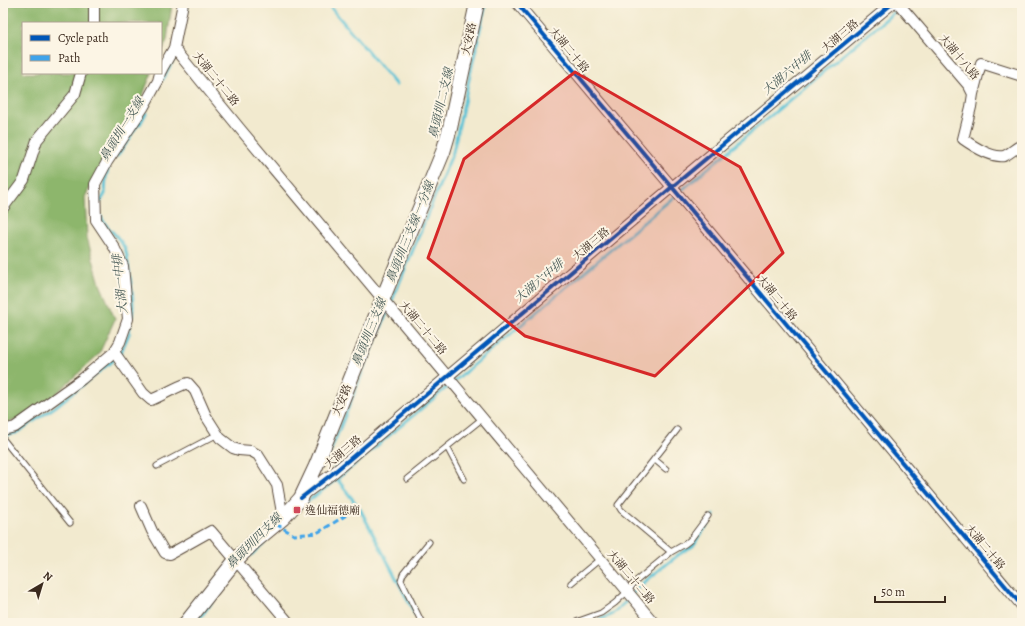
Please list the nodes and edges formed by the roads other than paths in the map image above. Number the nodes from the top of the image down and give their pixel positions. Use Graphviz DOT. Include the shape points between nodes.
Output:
graph roads {
  1 [pos="94,3"];
  2 [pos="183,3"];
  3 [pos="477,3"];
  4 [pos="517,3"];
  5 [pos="893,3"];
  6 [pos="898,3"];
  7 [pos="94,22"];
  8 [pos="174,48"];
  9 [pos="162,70"];
  10 [pos="81,74"];
  11 [pos="160,74"];
  12 [pos="1022,76"];
  13 [pos="973,94"];
  14 [pos="1021,148"];
  15 [pos="672,187"];
  16 [pos="3,208"];
  17 [pos="383,298"];
  18 [pos="114,352"];
  19 [pos="448,377"];
  20 [pos="483,418"];
  21 [pos="3,430"];
  22 [pos="677,430"];
  23 [pos="218,434"];
  24 [pos="3,439"];
  25 [pos="447,447"];
  26 [pos="654,459"];
  27 [pos="157,466"];
  28 [pos="666,469"];
  29 [pos="407,479"];
  30 [pos="464,479"];
  31 [pos="301,498"];
  32 [pos="141,506"];
  33 [pos="708,516"];
  34 [pos="283,518"];
  35 [pos="70,523"];
  36 [pos="430,542"];
  37 [pos="671,552"];
  38 [pos="600,559"];
  39 [pos="235,561"];
  40 [pos="571,583"];
  41 [pos="628,591"];
  42 [pos="1022,606"];
  43 [pos="186,623"];
  44 [pos="289,623"];
  45 [pos="422,623"];
  46 [pos="573,623"];
  47 [pos="654,623"];
  1 -- 7 [label="street"];
  2 -- 8 [label="street"];
  3 -- 17 [label="street, 大安路" via="443,152"];
  4 -- 15 [label="street, 大湖二十路"];
  5 -- 15 [label="street, 大湖三路"];
  6 -- 13 [label="street, 大湖十八路" via="969,86"];
  8 -- 9 [label="street"];
  8 -- 17 [label="street, 大湖二十二路"];
  10 -- 16 [label="street" via="75,94 38,140 24,180"];
  11 -- 18 [label="street" via="143,108 95,184 96,220 123,266 128,319"];
  12 -- 13 [label="street" via="981,63"];
  13 -- 14 [label="street, 大湖十八路" via="963,139 996,157"];
  15 -- 19 [label="street, 大湖三路"];
  15 -- 42 [label="street, 大湖二十路"];
  17 -- 19 [label="street, 大湖二十二路"];
  17 -- 31 [label="street, 大安路"];
  18 -- 21 [label="street" via="82,379 15,427"];
  18 -- 23 [label="street" via="143,393 151,400 188,383"];
  19 -- 20 [label="street, 大湖二十二路"];
  19 -- 31 [label="street, 大湖三路"];
  20 -- 25 [label="lane"];
  20 -- 38 [label="street, 大湖二十二路"];
  22 -- 26 [label="lane"];
  23 -- 27 [label="lane"];
  23 -- 34 [label="street" via="233,448 258,455 277,485"];
  24 -- 35 [label="lane"];
  25 -- 29 [label="lane"];
  25 -- 30 [label="lane"];
  26 -- 28 [label="lane"];
  26 -- 37 [label="lane" via="618,505"];
  31 -- 34 [label="street, 大安路"];
  32 -- 39 [label="street" via="165,553 170,554 211,531"];
  33 -- 37 [label="lane" via="690,540"];
  34 -- 39 [label="street, 大安路"];
  36 -- 45 [label="lane" via="403,574 401,580"];
  37 -- 41 [label="lane"];
  38 -- 40 [label="lane"];
  38 -- 41 [label="street, 大湖二十二路"];
  39 -- 43 [label="street, 大安路"];
  39 -- 44 [label="street"];
  41 -- 46 [label="lane" via="615,604"];
  41 -- 47 [label="street, 大湖二十二路"];
}
